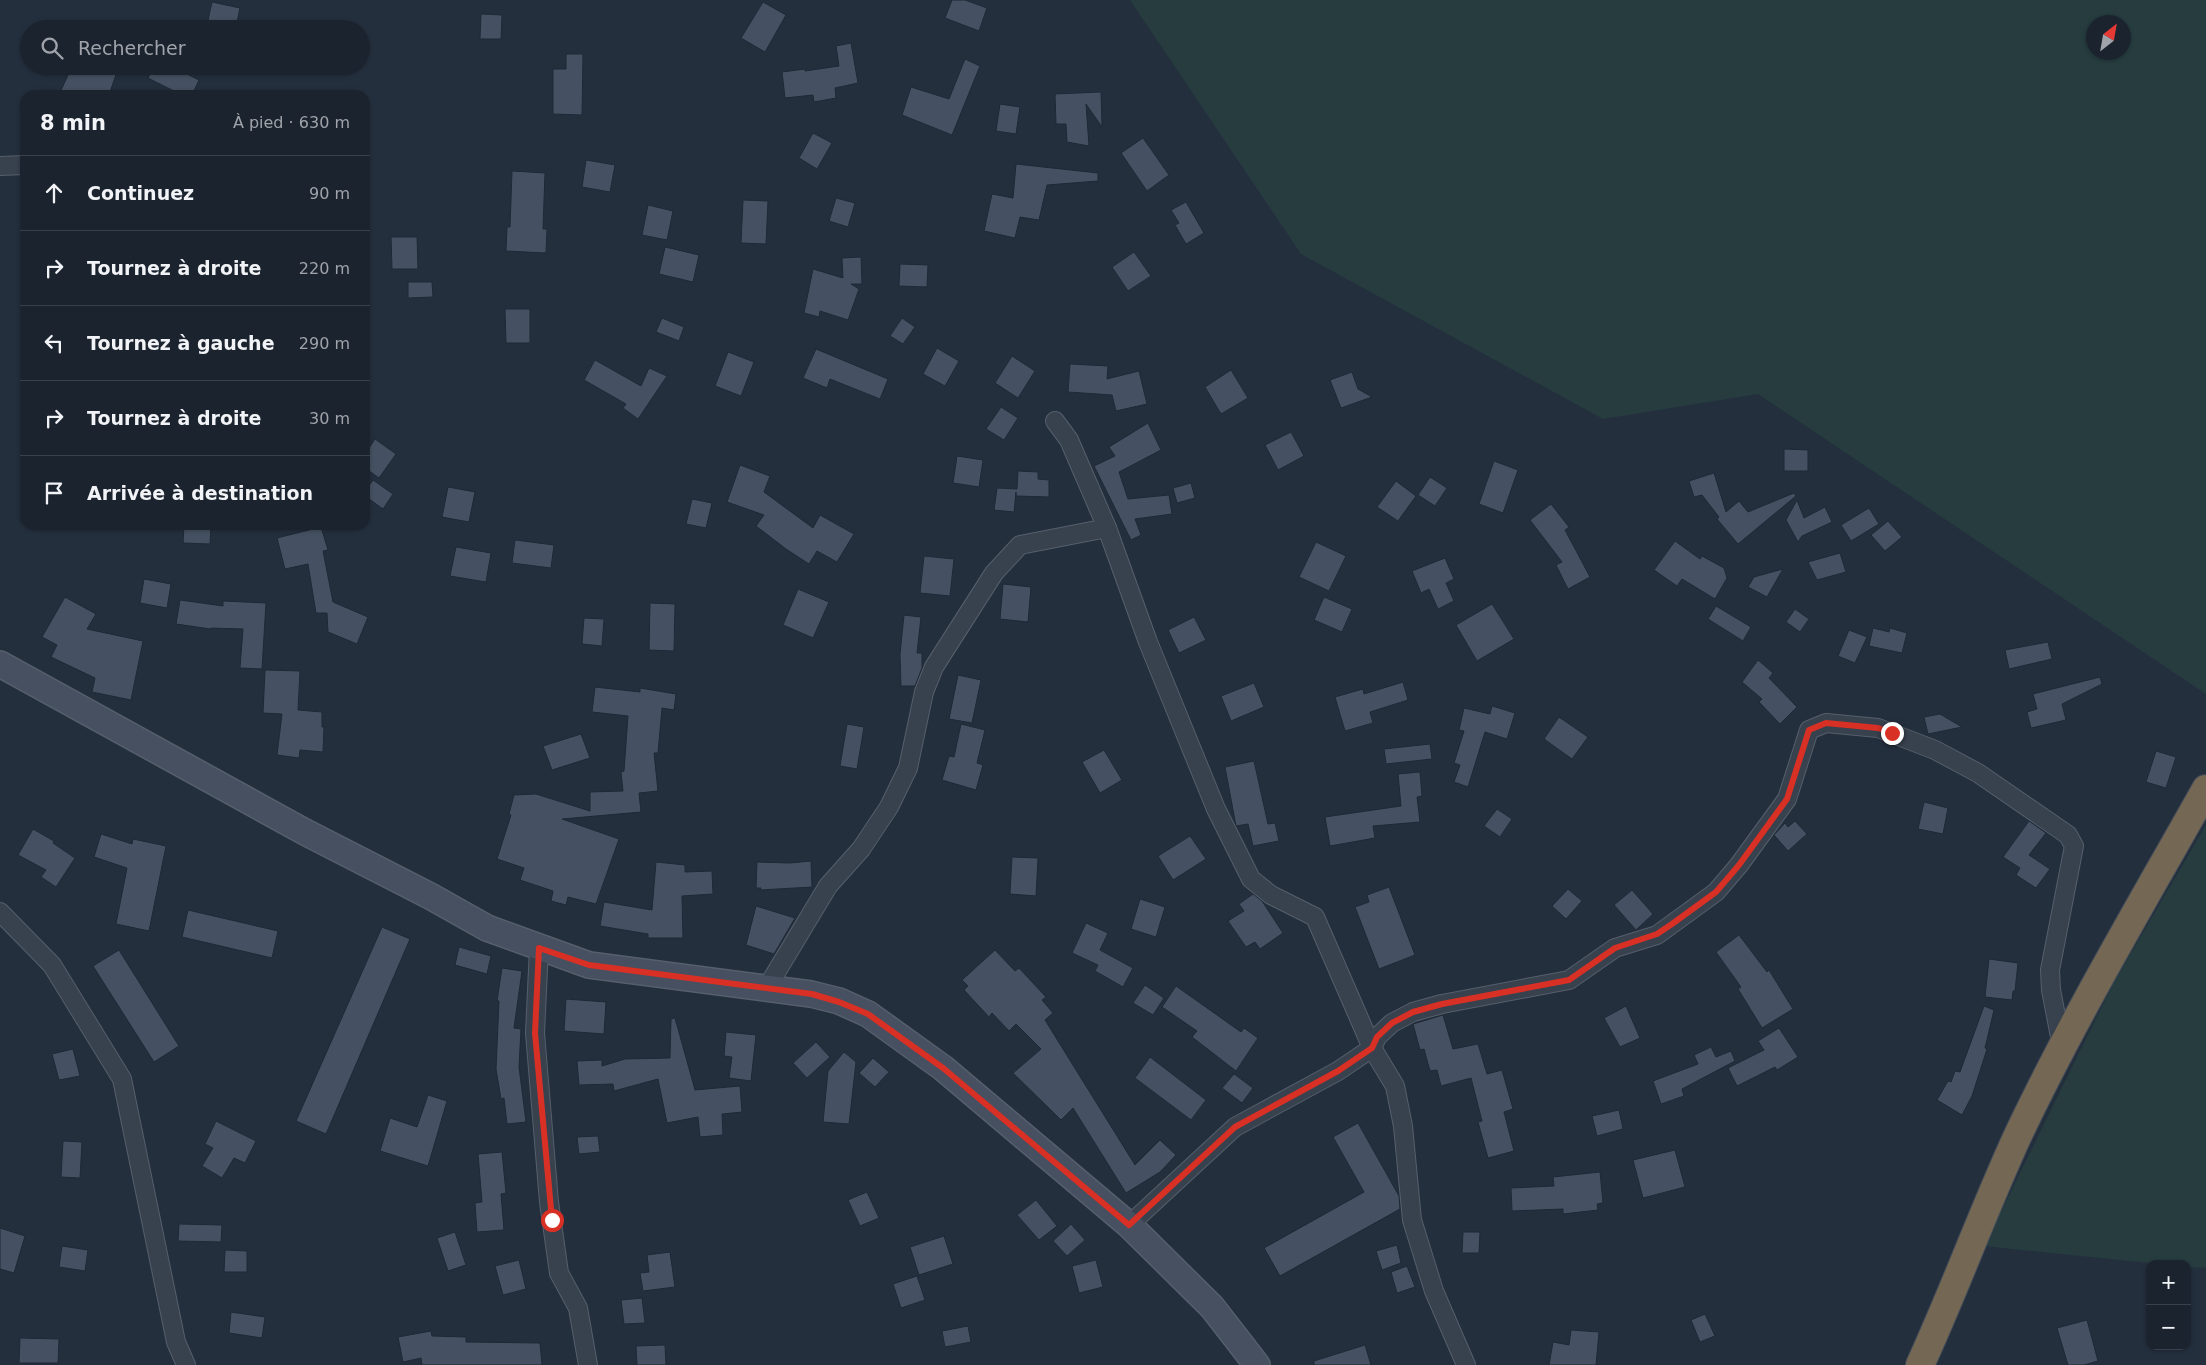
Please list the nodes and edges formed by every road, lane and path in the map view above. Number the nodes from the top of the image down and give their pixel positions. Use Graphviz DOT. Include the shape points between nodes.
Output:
graph roads {
  1 [pos="20,164"];
  2 [pos="0,166"];
  3 [pos="1055,421"];
  4 [pos="1107,528"];
  5 [pos="0,664"];
  6 [pos="2206,789"];
  7 [pos="0,912"];
  8 [pos="539,948"];
  9 [pos="766,989"];
  10 [pos="2062,1047"];
  11 [pos="1372,1048"];
  12 [pos="1129,1225"];
  13 [pos="186,1365"];
  14 [pos="588,1365"];
  15 [pos="1257,1365"];
  16 [pos="1466,1365"];
  17 [pos="1920,1365"];
  1 -- 2 [label="street"];
  3 -- 4 [label="street" via="1069,440"];
  4 -- 9 [label="street" via="1020,545 994,573 934,667 924,692 908,768 888,807 861,849 828,886"];
  4 -- 11 [label="street" via="1148,642 1213,800 1251,879 1271,895 1315,917"];
  5 -- 8 [label="main road" via="487,928"];
  6 -- 10 [label="highway"];
  7 -- 13 [label="street" via="52,964 122,1079 176,1342"];
  8 -- 9 [label="main road" via="589,965"];
  8 -- 14 [label="street" via="535,1033 549,1202 560,1273 578,1308"];
  9 -- 12 [label="main road" via="812,994 868,1014 943,1068"];
  10 -- 11 [label="street" via="2050,970 2074,846 2068,835 1978,773 1935,750 1878,728 1826,723 1809,730 1787,799 1716,892 1657,934 1615,948 1569,980 1413,1012 1392,1023 1377,1037"];
  10 -- 17 [label="highway" via="1999,1176"];
  11 -- 12 [label="street" via="1338,1071 1235,1127"];
  11 -- 16 [label="street" via="1395,1086 1403,1126 1412,1220 1434,1292"];
  12 -- 15 [label="main road" via="1212,1306"];
}
